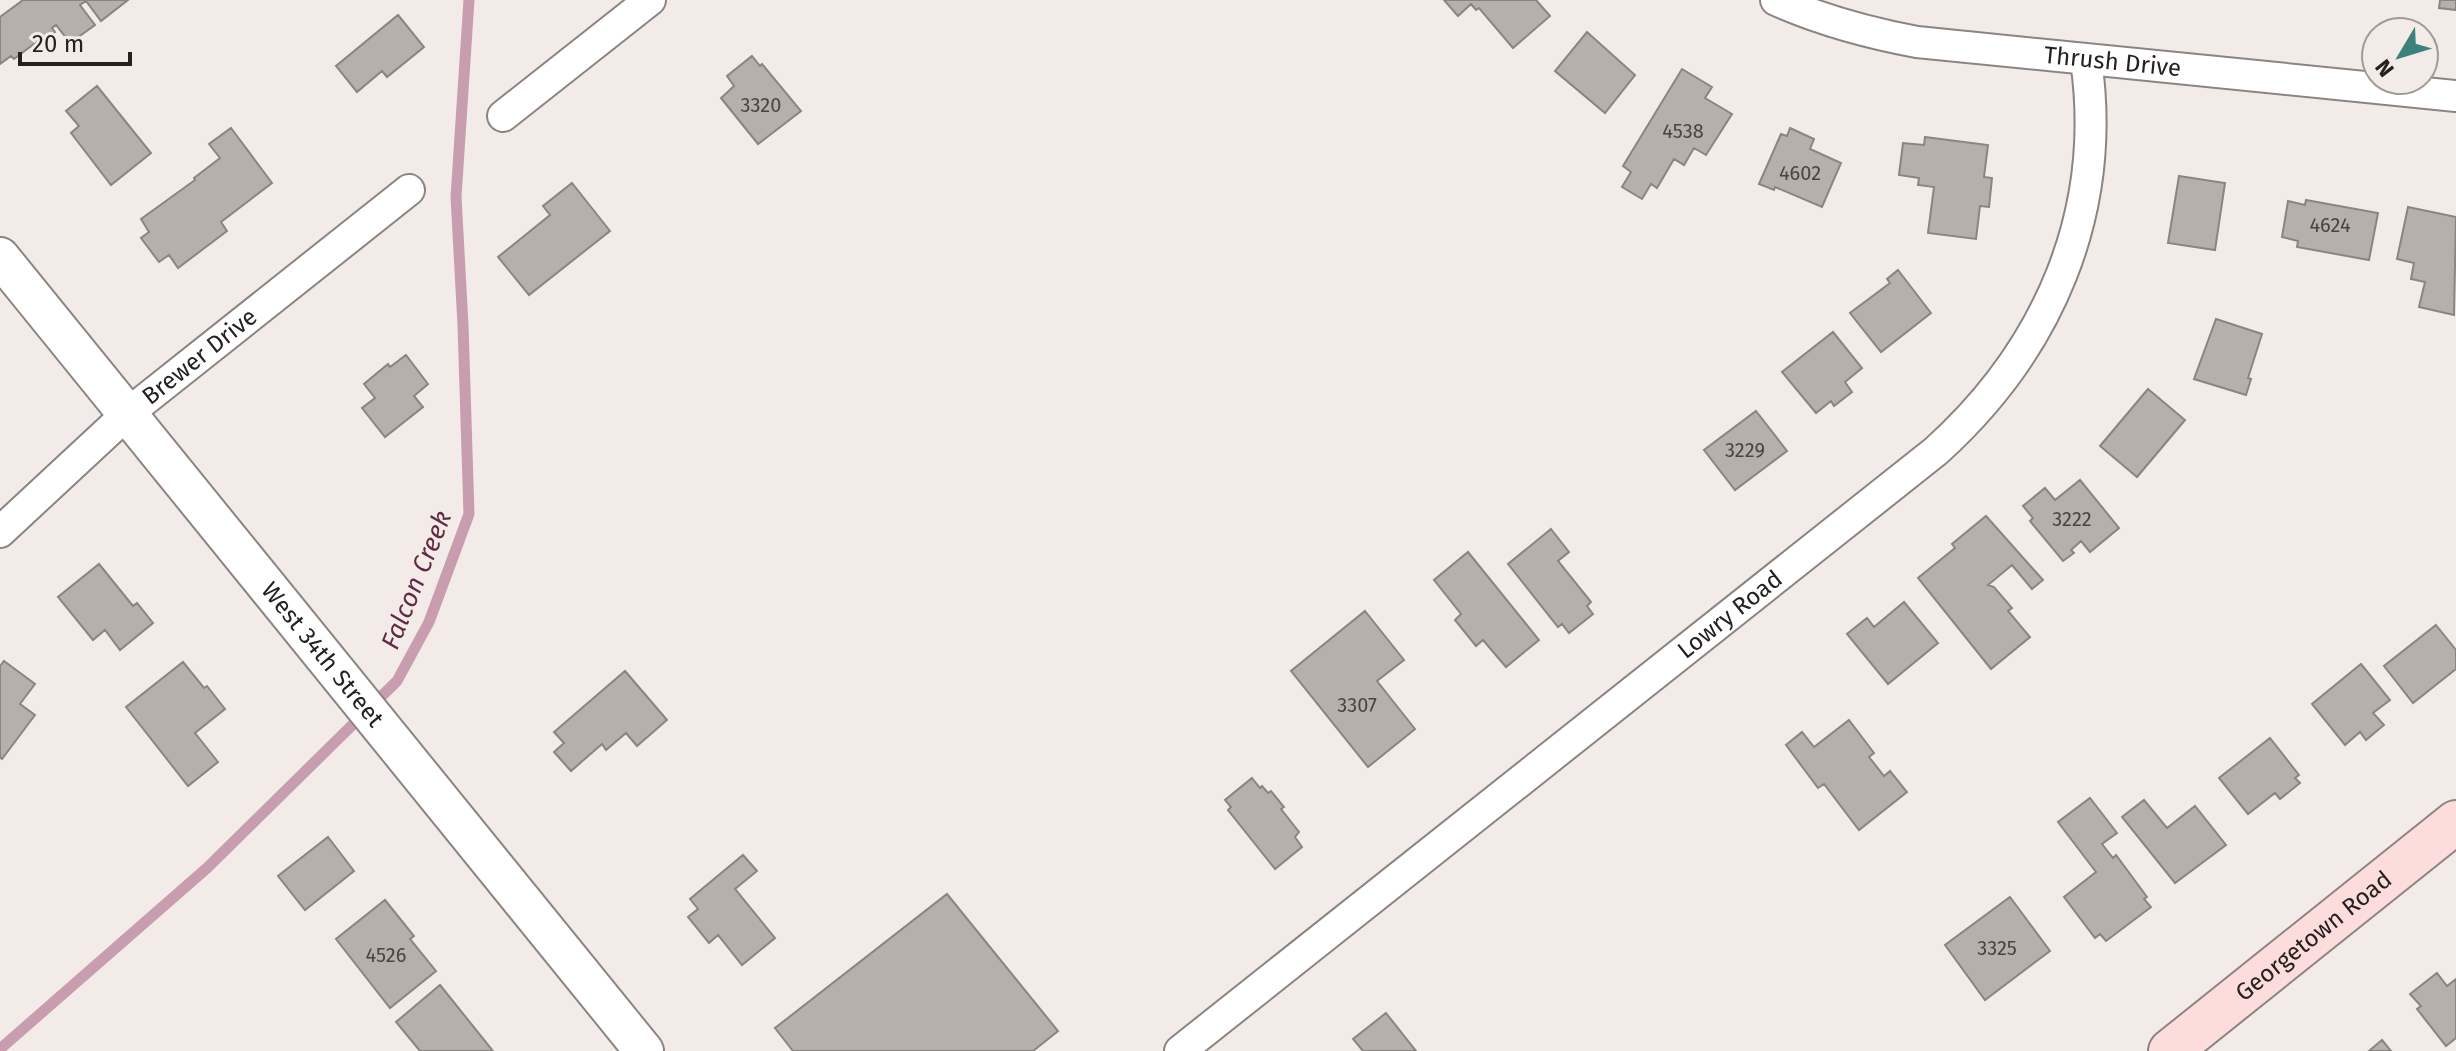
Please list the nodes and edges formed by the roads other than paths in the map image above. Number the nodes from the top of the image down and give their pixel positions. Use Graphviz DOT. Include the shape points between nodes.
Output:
graph roads {
  1 [pos="650,0"];
  2 [pos="1776,0"];
  3 [pos="2086,60"];
  4 [pos="2456,96"];
  5 [pos="503,116"];
  6 [pos="409,190"];
  7 [pos="0,257"];
  8 [pos="127,414"];
  9 [pos="0,532"];
  10 [pos="2456,822"];
  11 [pos="644,1051"];
  12 [pos="1180,1051"];
  13 [pos="2170,1051"];
  1 -- 5 [label="street"];
  2 -- 3 [label="street, Thrush Drive" via="1816,17 1898,39"];
  3 -- 4 [label="street, Thrush Drive"];
  3 -- 12 [label="street, Lowry Road" via="2091,146 2073,244 2024,351 1972,417 1936,451"];
  6 -- 8 [label="street, Brewer Drive"];
  7 -- 8 [label="street, West 34th Street"];
  8 -- 9 [label="street, Brewer Drive"];
  8 -- 11 [label="street, West 34th Street"];
  10 -- 13 [label="main road, Georgetown Road"];
}
